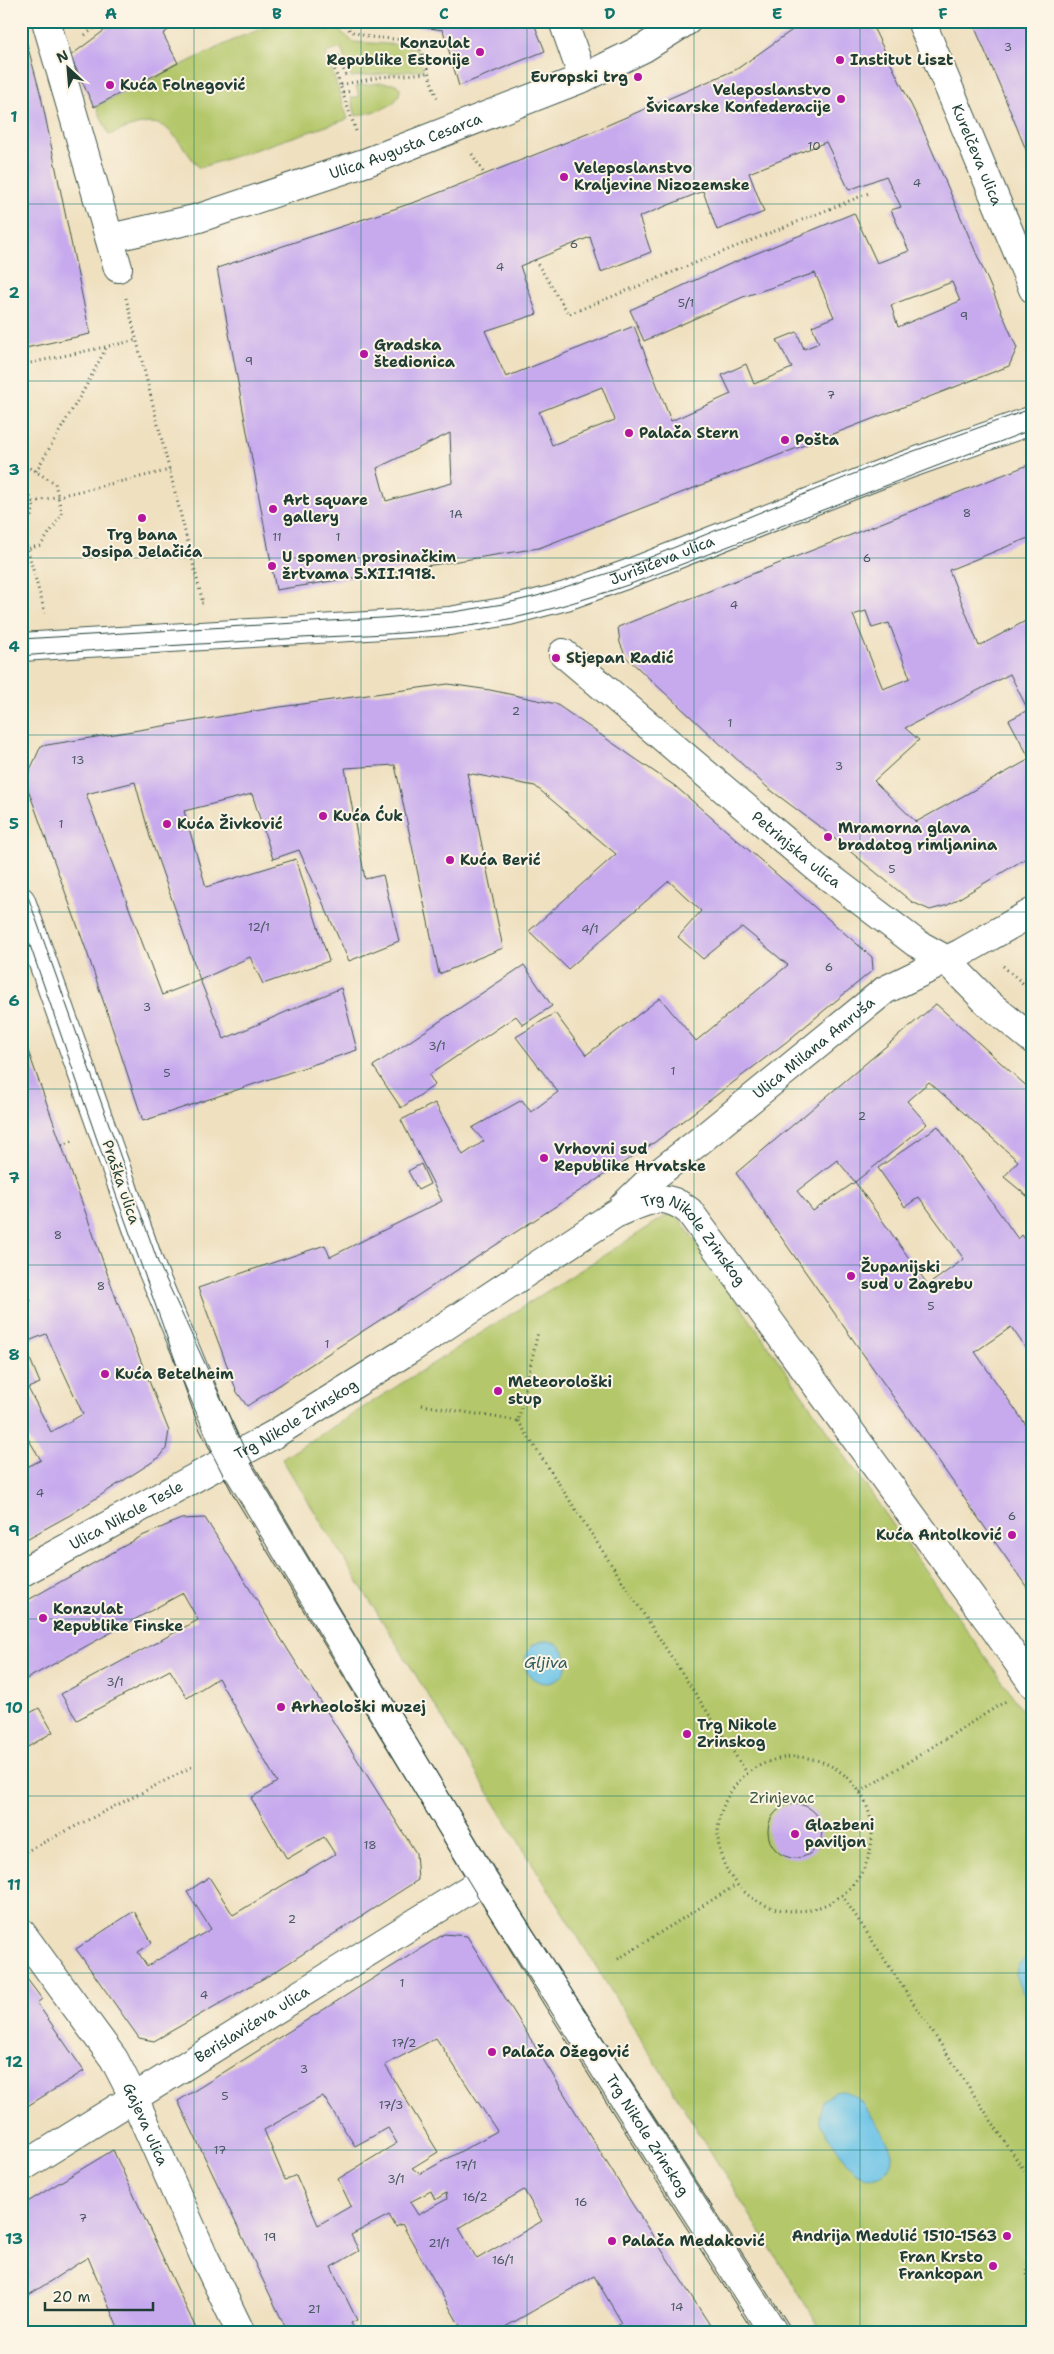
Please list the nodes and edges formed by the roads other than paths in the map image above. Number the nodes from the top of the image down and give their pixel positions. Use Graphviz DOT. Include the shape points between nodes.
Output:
graph roads {
  1 [pos="46,21"];
  2 [pos="563,21"];
  3 [pos="688,21"];
  4 [pos="921,21"];
  5 [pos="583,78"];
  6 [pos="110,238"];
  7 [pos="118,268"];
  8 [pos="1033,289"];
  9 [pos="1033,420"];
  10 [pos="21,646"];
  11 [pos="563,653"];
  12 [pos="21,901"];
  13 [pos="1033,912"];
  14 [pos="945,959"];
  15 [pos="1033,1040"];
  16 [pos="615,1214"];
  17 [pos="231,1458"];
  18 [pos="21,1573"];
  19 [pos="1026,1679"];
  20 [pos="484,1880"];
  21 [pos="21,1932"];
  22 [pos="134,2098"];
  23 [pos="21,2168"];
  24 [pos="241,2333"];
  25 [pos="774,2333"];
  1 -- 6 [label="street"];
  2 -- 5 [label="street"];
  3 -- 5 [label="street, Ulica Augusta Cesarca" via="644,48"];
  4 -- 8 [label="street, Kurelčeva ulica"];
  5 -- 6 [label="street, Ulica Augusta Cesarca" via="367,162 199,218"];
  6 -- 7 [label="street"];
  9 -- 10 [label="street, Jurišićeva ulica" via="881,474 625,575 540,604 449,622"];
  11 -- 14 [label="street, Petrinjska ulica" via="816,867 916,943"];
  12 -- 17 [label="street, Praška ulica" via="150,1265"];
  13 -- 14 [label="street, Ulica Milana Amruša"];
  14 -- 15 [label="street, Petrinjska ulica" via="989,1004"];
  14 -- 16 [label="street, Ulica Milana Amruša" via="885,990 651,1179"];
  16 -- 17 [label="street, Trg Nikole Zrinskog" via="409,1350"];
  16 -- 19 [label="street, Trg Nikole Zrinskog" via="665,1198 677,1201 689,1211"];
  17 -- 18 [label="street, Ulica Nikole Tesle"];
  17 -- 20 [label="street, Trg Nikole Zrinskog"];
  20 -- 22 [label="street, Berislavićeva ulica"];
  20 -- 25 [label="street, Trg Nikole Zrinskog"];
  21 -- 22 [label="street, Gajeva ulica" via="114,2059"];
  22 -- 23 [label="street, Berislavićeva ulica"];
  22 -- 24 [label="street, Gajeva ulica"];
}
